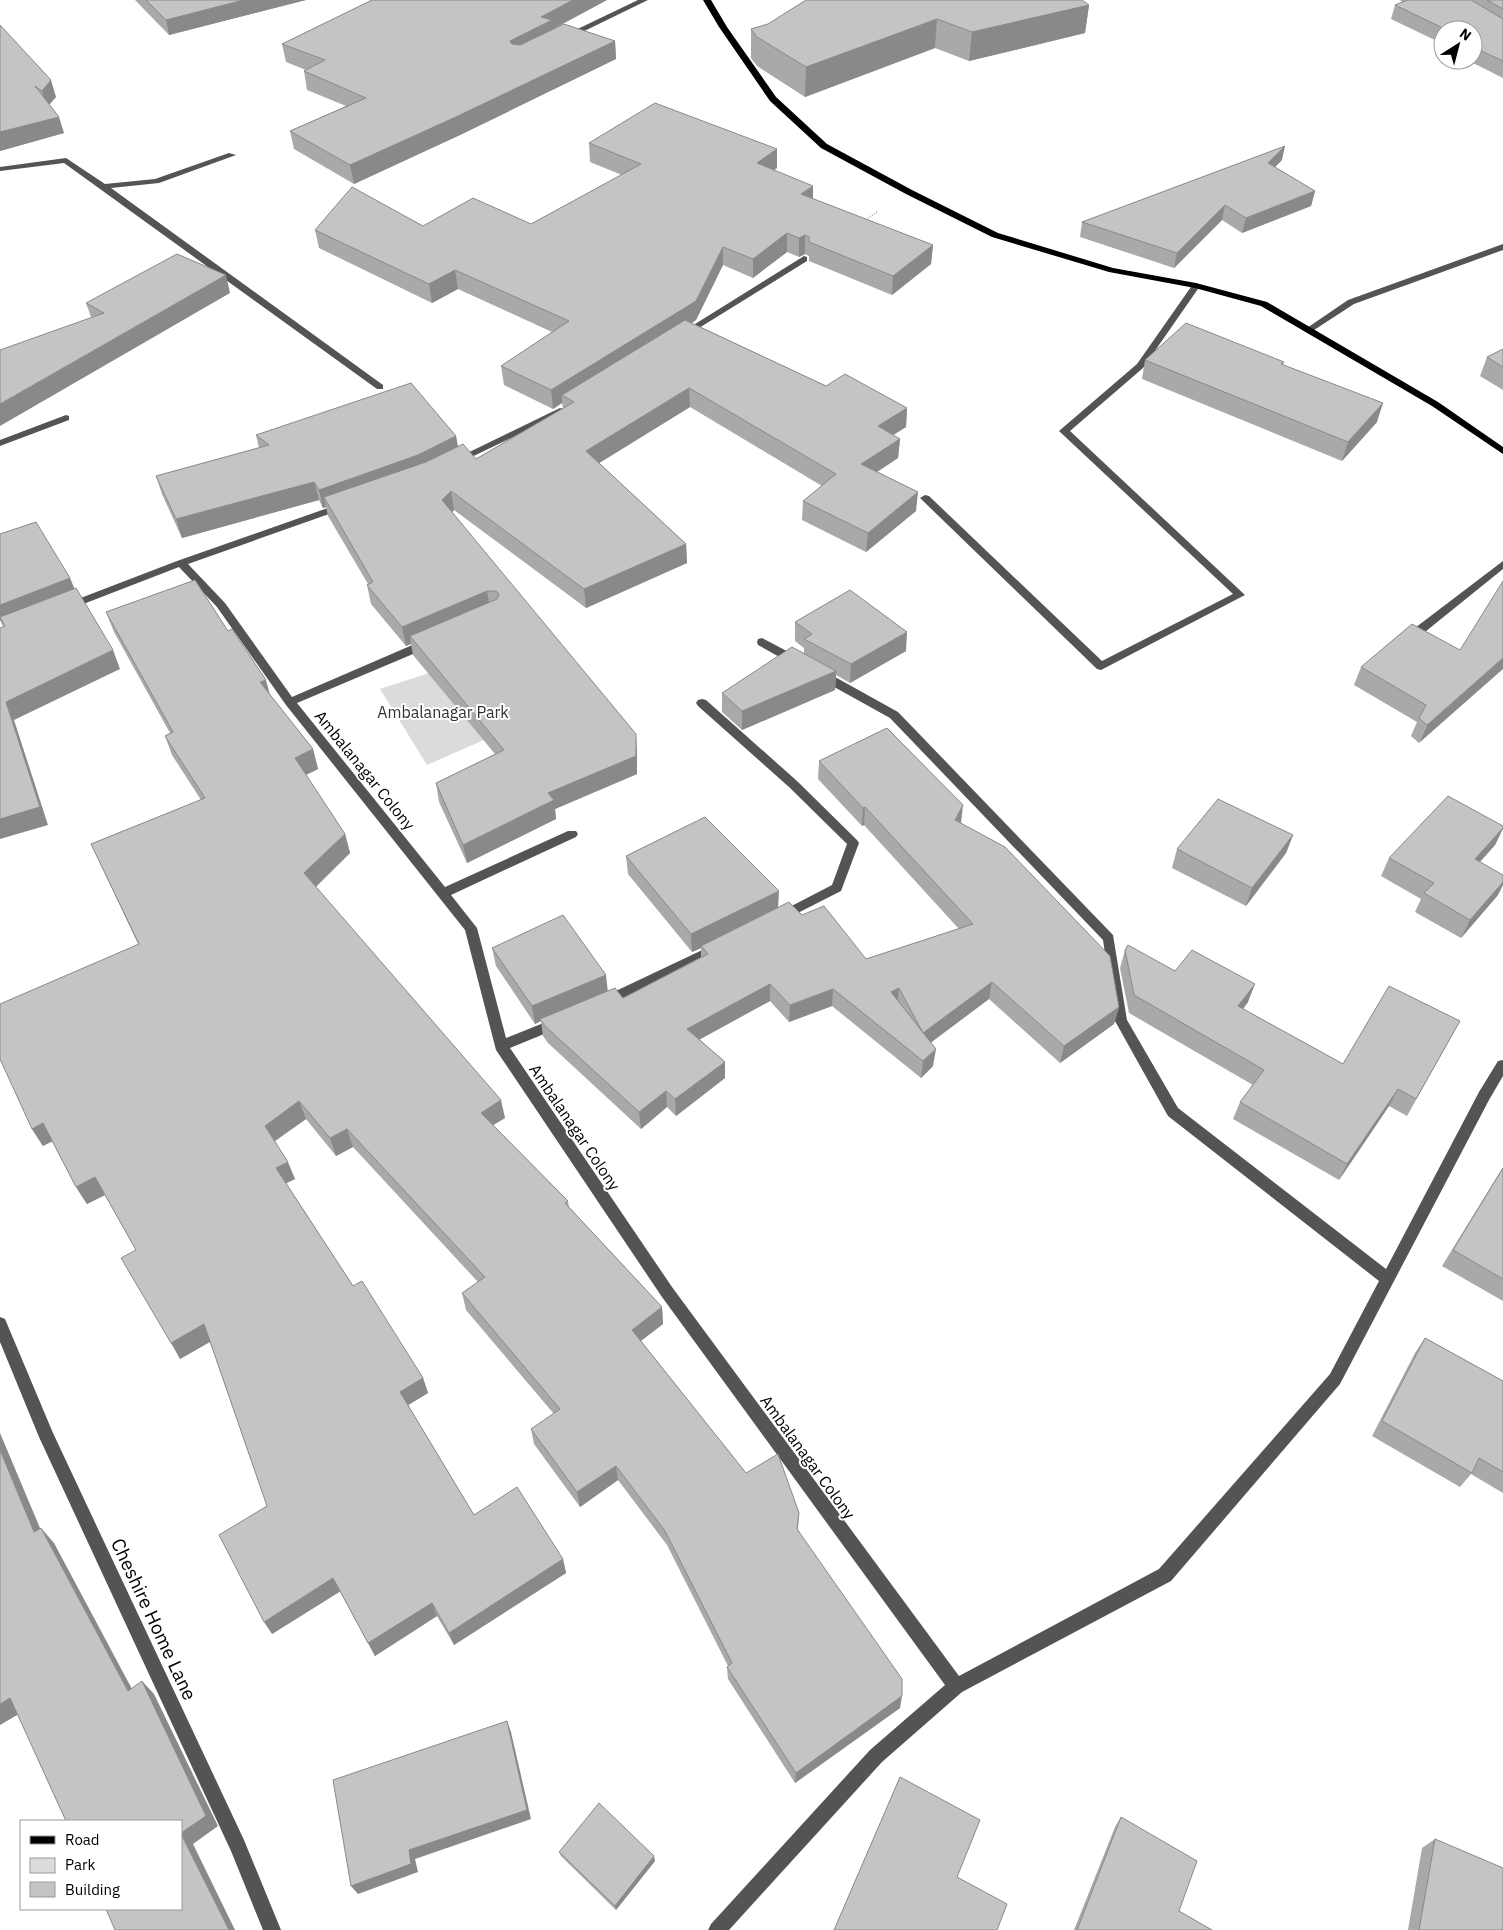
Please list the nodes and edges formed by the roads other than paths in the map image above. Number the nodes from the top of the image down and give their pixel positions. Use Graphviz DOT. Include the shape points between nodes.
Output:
graph roads {
  1 [pos="644,0"];
  2 [pos="707,0"];
  3 [pos="560,40"];
  4 [pos="232,156"];
  5 [pos="0,169"];
  6 [pos="102,187"];
  7 [pos="1503,247"];
  8 [pos="804,259"];
  9 [pos="1196,286"];
  10 [pos="1308,330"];
  11 [pos="672,341"];
  12 [pos="380,387"];
  13 [pos="573,403"];
  14 [pos="66,418"];
  15 [pos="0,443"];
  16 [pos="1503,452"];
  17 [pos="442,468"];
  18 [pos="925,498"];
  19 [pos="350,503"];
  20 [pos="181,563"];
  21 [pos="1503,564"];
  22 [pos="54,612"];
  23 [pos="442,637"];
  24 [pos="1411,637"];
  25 [pos="762,642"];
  26 [pos="290,702"];
  27 [pos="702,703"];
  28 [pos="572,834"];
  29 [pos="443,894"];
  30 [pos="771,921"];
  31 [pos="728,942"];
  32 [pos="590,1008"];
  33 [pos="563,1020"];
  34 [pos="501,1046"];
  35 [pos="1503,1065"];
  36 [pos="1388,1279"];
  37 [pos="0,1324"];
  38 [pos="956,1686"];
  39 [pos="272,1930"];
  40 [pos="717,1930"];
  1 -- 3 [label="street"];
  2 -- 9 [label="main road" via="773,99 824,146 995,234 1112,270"];
  4 -- 6 [label="street" via="156,181"];
  5 -- 6 [label="street" via="66,160"];
  6 -- 12 [label="street"];
  7 -- 10 [label="street" via="1351,302"];
  8 -- 11 [label="street"];
  9 -- 10 [label="main road" via="1264,304"];
  9 -- 18 [label="street" via="1140,366 1064,431 1240,595 1101,666"];
  10 -- 16 [label="main road" via="1436,404"];
  13 -- 17 [label="street"];
  14 -- 15 [label="street"];
  19 -- 20 [label="street"];
  20 -- 22 [label="street"];
  20 -- 26 [label="street, Ambalanagar Colony" via="221,605"];
  21 -- 24 [label="street"];
  23 -- 26 [label="street"];
  25 -- 36 [label="street" via="894,715 1109,938 1121,1021 1173,1112"];
  26 -- 29 [label="street, Ambalanagar Colony"];
  27 -- 30 [label="street" via="853,843 837,888"];
  28 -- 29 [label="street"];
  29 -- 34 [label="street, Ambalanagar Colony" via="471,928"];
  31 -- 32 [label="street"];
  33 -- 34 [label="street"];
  34 -- 38 [label="street, Ambalanagar Colony" via="667,1292"];
  35 -- 36 [label="street"];
  36 -- 38 [label="street" via="1335,1379 1165,1575"];
  37 -- 39 [label="street, Cheshire Home Lane" via="47,1438 238,1846"];
  38 -- 40 [label="street" via="876,1756"];
}
